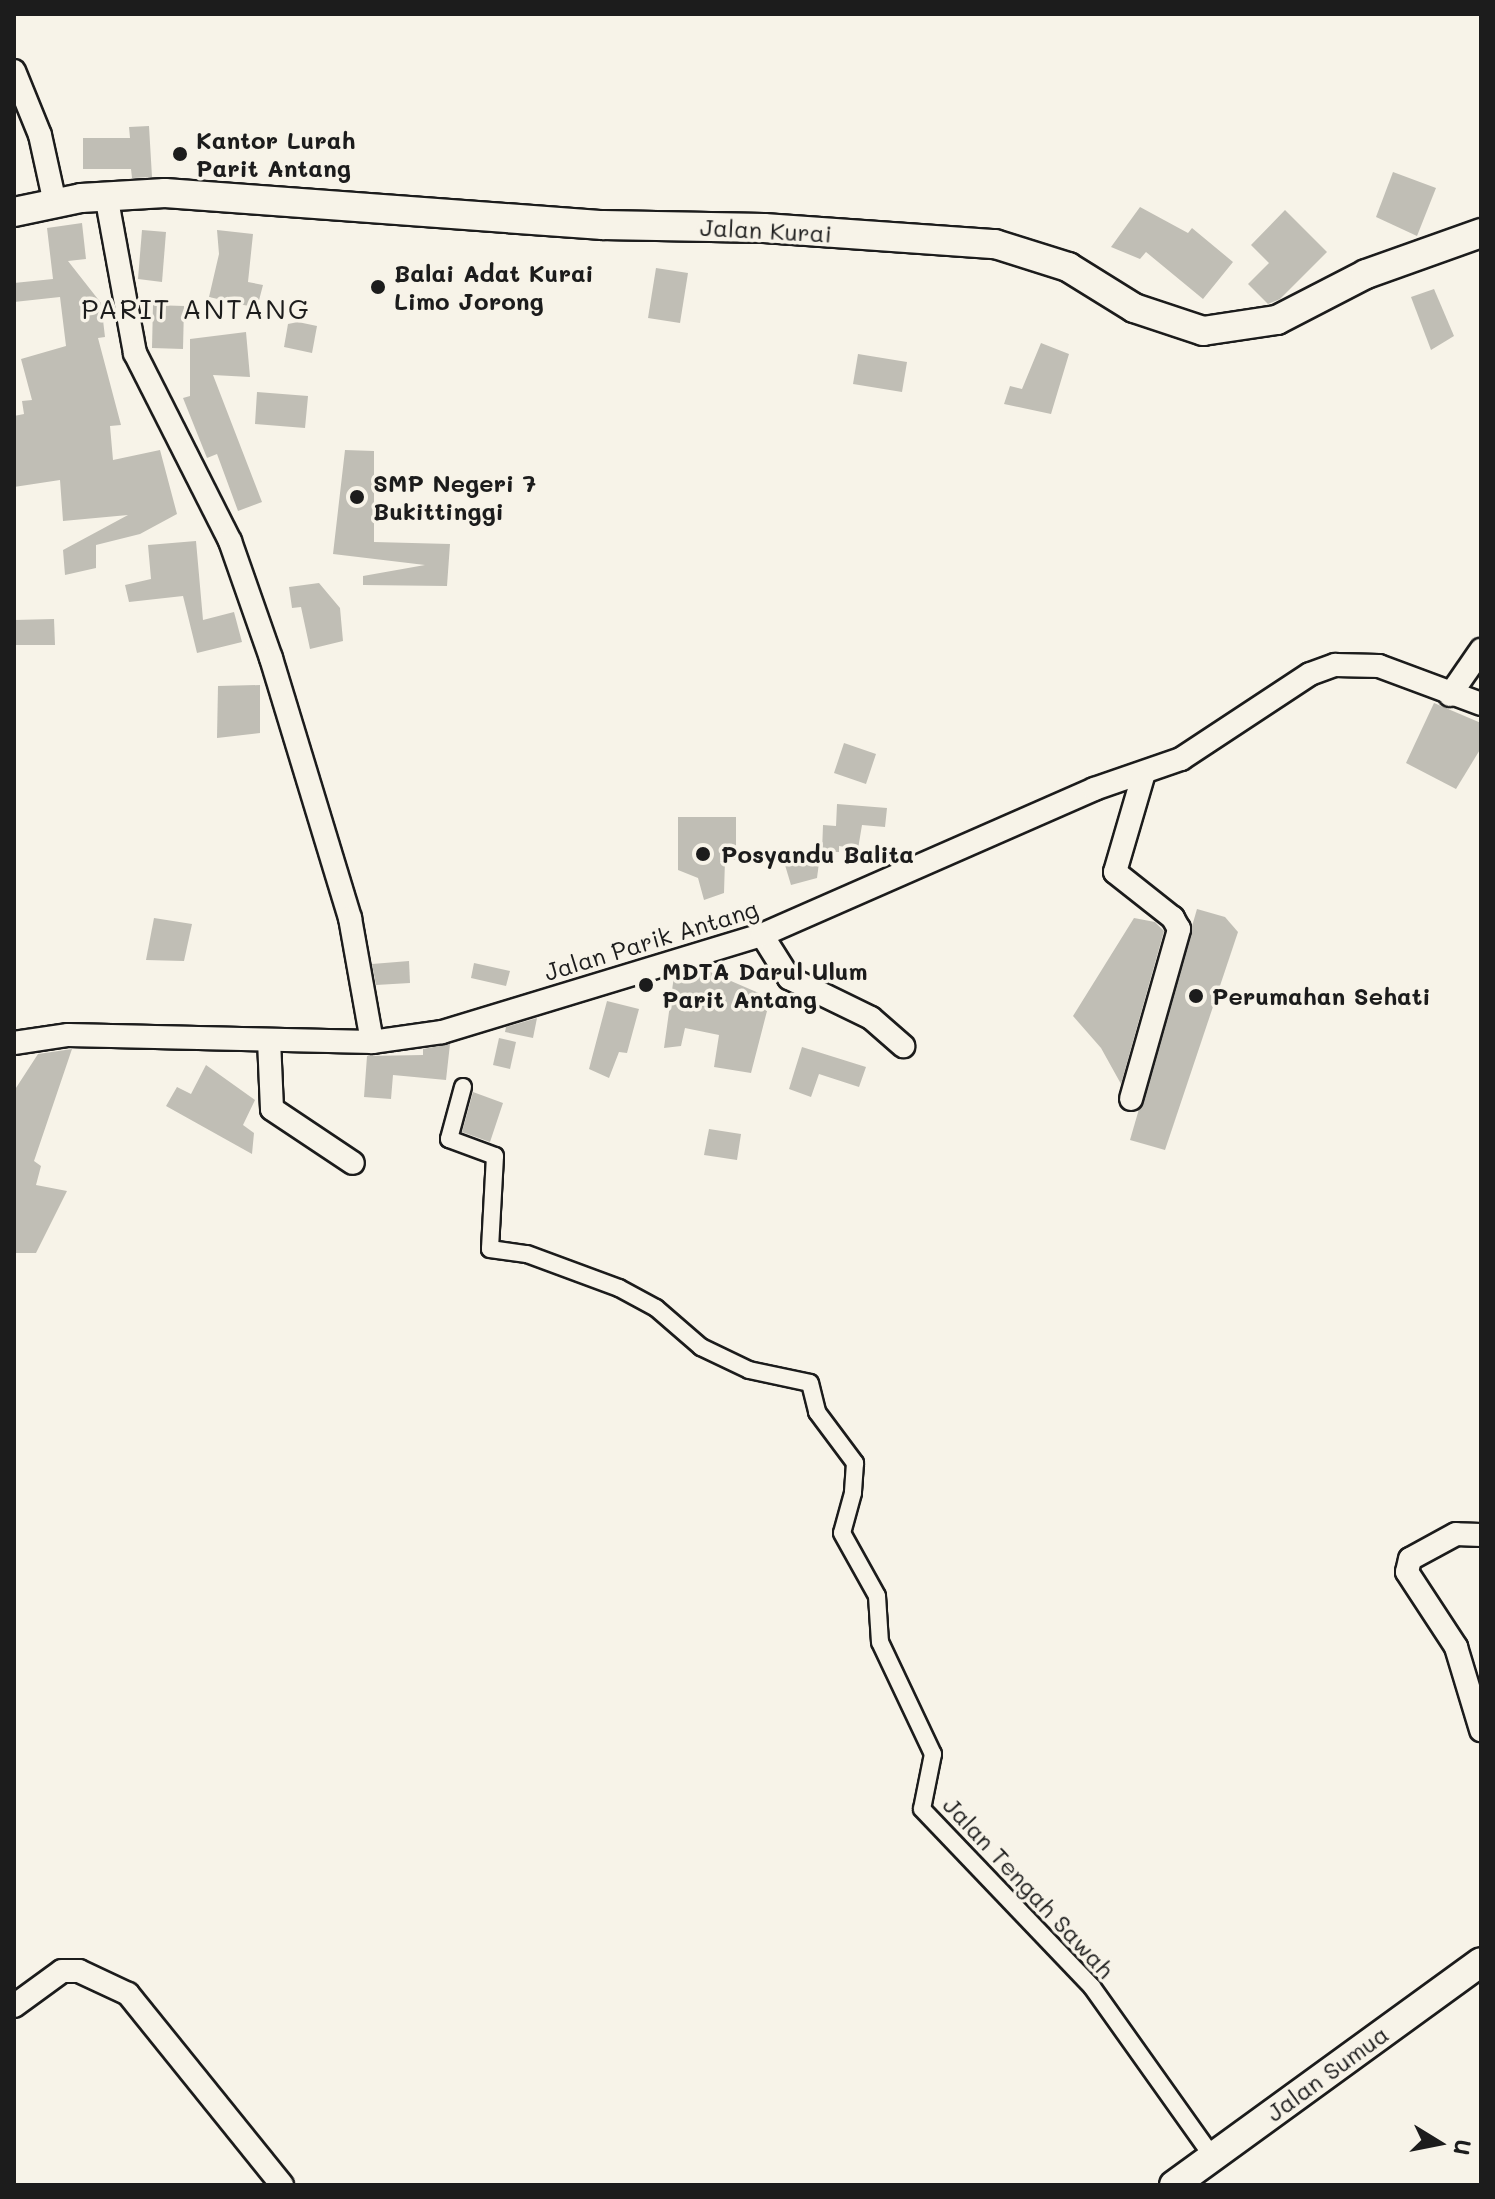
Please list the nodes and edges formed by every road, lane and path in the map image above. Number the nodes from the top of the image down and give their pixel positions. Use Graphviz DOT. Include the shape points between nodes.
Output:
graph roads {
  1 [pos="14,71"];
  2 [pos="106,195"];
  3 [pos="55,203"];
  4 [pos="14,212"];
  5 [pos="1481,233"];
  6 [pos="1481,650"];
  7 [pos="1450,695"];
  8 [pos="1481,704"];
  9 [pos="1144,773"];
  10 [pos="762,935"];
  11 [pos="269,1040"];
  12 [pos="372,1042"];
  13 [pos="14,1043"];
  14 [pos="903,1046"];
  15 [pos="463,1087"];
  16 [pos="1131,1099"];
  17 [pos="353,1163"];
  18 [pos="1481,1535"];
  19 [pos="1481,1730"];
  20 [pos="1481,1962"];
  21 [pos="14,2006"];
  22 [pos="1213,2157"];
  23 [pos="282,2185"];
  24 [pos="1174,2185"];
  1 -- 3 [label="street" via="40,135"];
  2 -- 3 [label="street, Jalan Kurai"];
  2 -- 5 [label="street, Jalan Kurai" via="165,193 603,225 764,228 995,244 1068,267 1134,308 1203,331 1277,320 1366,274"];
  2 -- 12 [label="street" via="135,353 230,541 271,658 350,918"];
  3 -- 4 [label="street, Jalan Kurai"];
  6 -- 7 [label="street"];
  7 -- 8 [label="street, Jalan Parik Antang"];
  7 -- 9 [label="street, Jalan Parik Antang" via="1379,666 1335,665 1310,674 1214,742"];
  9 -- 10 [label="street, Jalan Parik Antang" via="1094,789"];
  9 -- 16 [label="street" via="1115,872 1173,918 1179,929"];
  10 -- 12 [label="street, Jalan Parik Antang" via="442,1032"];
  10 -- 14 [label="street" via="789,978 871,1018"];
  11 -- 12 [label="street, Jalan Parik Antang"];
  11 -- 13 [label="street, Jalan Parik Antang" via="68,1035"];
  11 -- 17 [label="street" via="272,1109"];
  15 -- 22 [label="street, Jalan Tengah Sawah" via="449,1139 495,1156 490,1249 527,1254 619,1288 656,1308 701,1347 749,1370 810,1383 817,1412 855,1463 842,1533 877,1596 880,1642 933,1754 922,1809 1092,1987"];
  18 -- 19 [label="street" via="1456,1534 1410,1559 1407,1572 1456,1647"];
  20 -- 22 [label="street, Jalan Sumua"];
  21 -- 23 [label="street" via="62,1971 79,1971 128,1994"];
  22 -- 24 [label="street, Jalan Sumua"];
}
